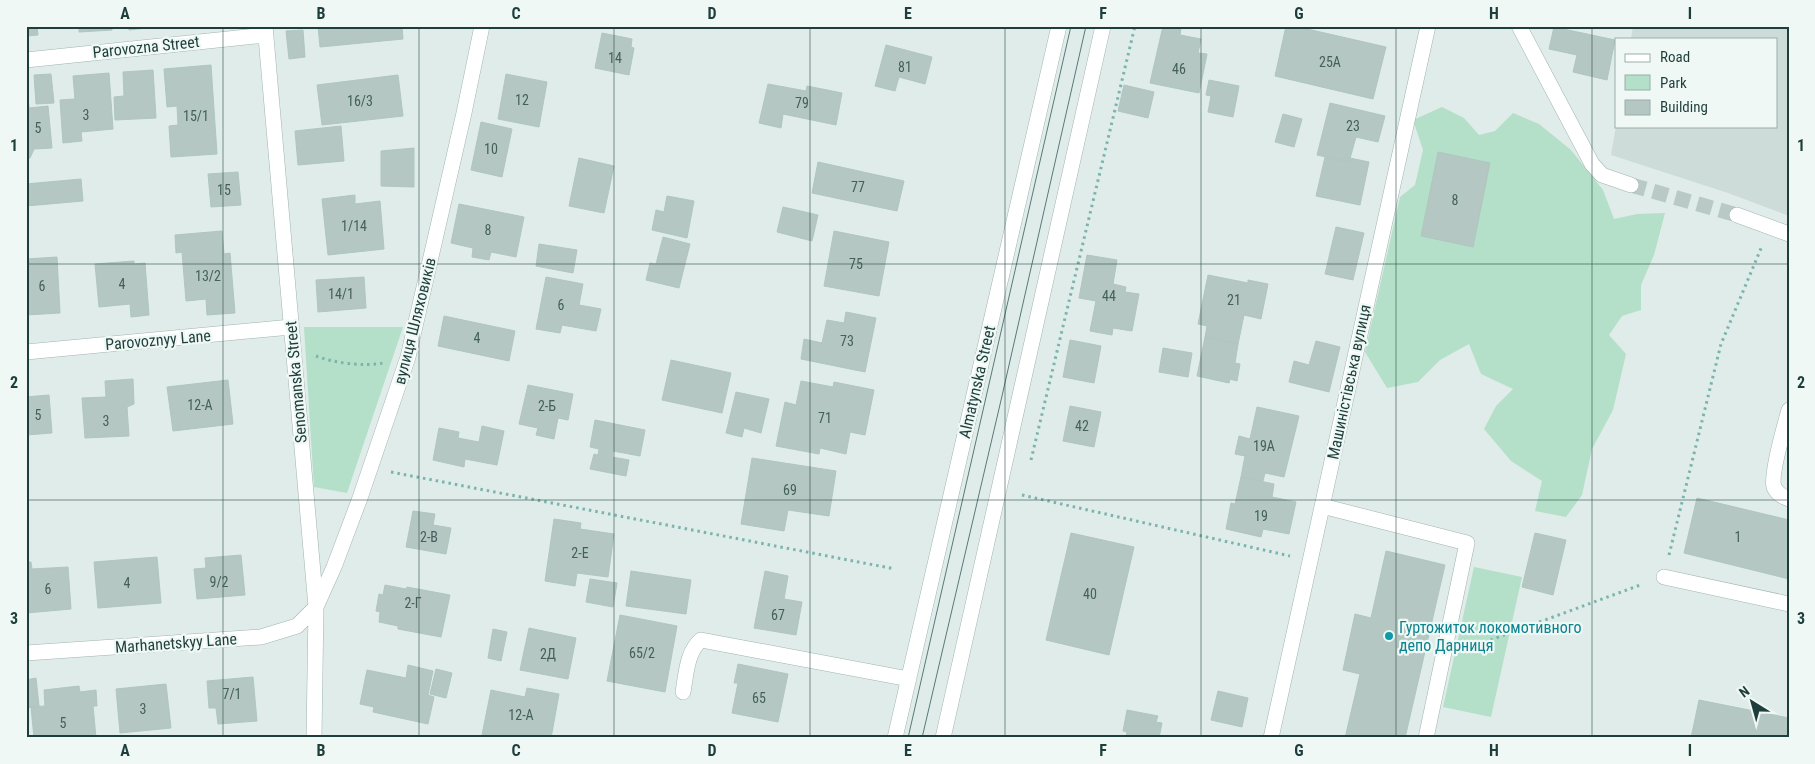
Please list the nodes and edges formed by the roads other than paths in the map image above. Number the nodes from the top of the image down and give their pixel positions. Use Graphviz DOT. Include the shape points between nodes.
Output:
graph roads {
  1 [pos="482,26"];
  2 [pos="1059,26"];
  3 [pos="1103,26"];
  4 [pos="1428,26"];
  5 [pos="1519,26"];
  6 [pos="265,30"];
  7 [pos="26,60"];
  8 [pos="1631,185"];
  9 [pos="1738,215"];
  10 [pos="1789,234"];
  11 [pos="290,327"];
  12 [pos="26,352"];
  13 [pos="1789,410"];
  14 [pos="1789,499"];
  15 [pos="1322,506"];
  16 [pos="1664,577"];
  17 [pos="1789,604"];
  18 [pos="316,607"];
  19 [pos="26,654"];
  20 [pos="909,679"];
  21 [pos="683,692"];
  22 [pos="314,738"];
  23 [pos="895,738"];
  24 [pos="943,738"];
  25 [pos="1271,738"];
  26 [pos="1426,738"];
  1 -- 18 [label="street, вулиця Шляховиків" via="408,357 334,567"];
  2 -- 20 [label="street, Almatynska Street"];
  3 -- 24 [label="street"];
  4 -- 15 [label="street, Машиністівська вулиця"];
  5 -- 8 [label="street" via="1592,164 1602,175"];
  6 -- 7 [label="street, Parovozna Street"];
  6 -- 11 [label="street, Senomanska Street"];
  9 -- 10 [label="street"];
  11 -- 12 [label="street, Parovoznyy Lane"];
  11 -- 18 [label="street, Senomanska Street"];
  13 -- 14 [label="street" via="1774,487 1781,496"];
  15 -- 25 [label="street, Машиністівська вулиця"];
  15 -- 26 [label="street" via="1467,543"];
  16 -- 17 [label="street"];
  18 -- 19 [label="street, Marhanetskyy Lane" via="297,626 261,636"];
  18 -- 22 [label="street, Senomanska Street"];
  20 -- 21 [label="street" via="702,640 694,645 691,653"];
  20 -- 23 [label="street, Almatynska Street"];
}
